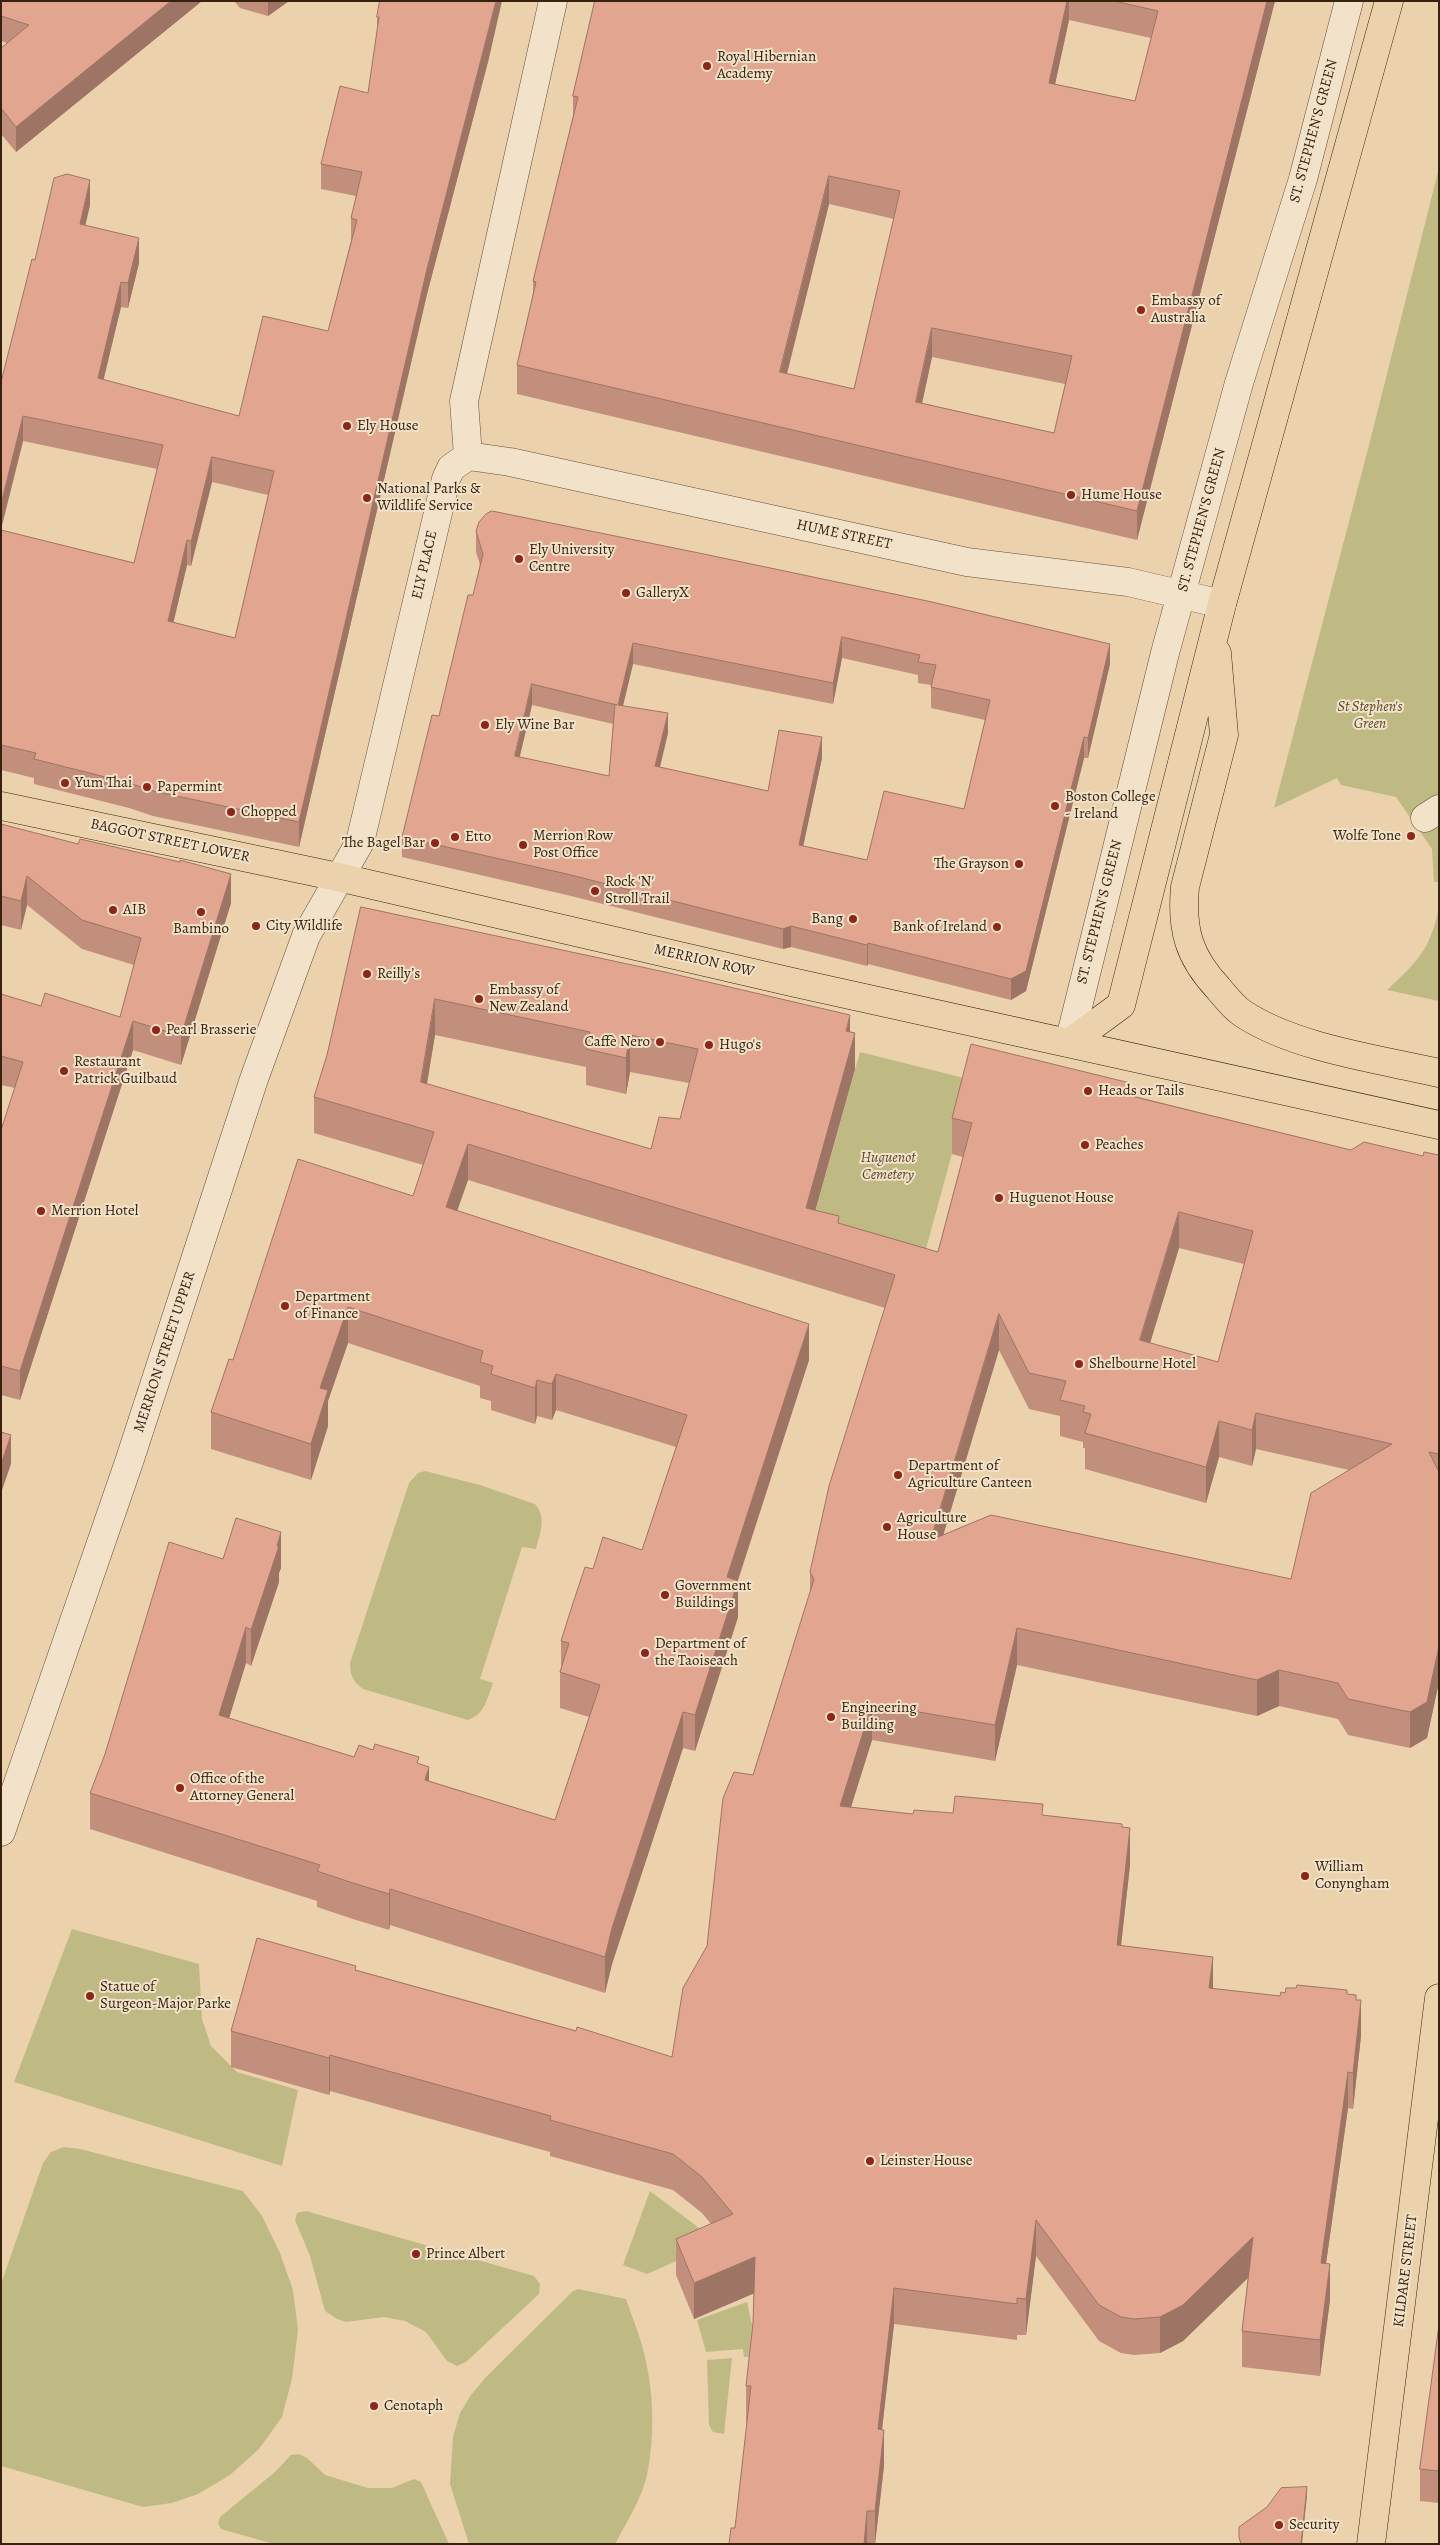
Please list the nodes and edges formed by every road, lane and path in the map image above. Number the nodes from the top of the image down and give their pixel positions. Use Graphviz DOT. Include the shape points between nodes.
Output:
graph roads {
  1 [pos="553,1"];
  2 [pos="1349,1"];
  3 [pos="1389,1"];
  4 [pos="468,456"];
  5 [pos="1182,593"];
  6 [pos="1222,604"];
  7 [pos="1215,632"];
  8 [pos="1,806"];
  9 [pos="338,877"];
  10 [pos="1069,1043"];
  11 [pos="1439,1073"];
  12 [pos="1439,1125"];
  13 [pos="1,1832"];
  14 [pos="1439,1998"];
  15 [pos="1371,2544"];
  1 -- 4 [label="street" via="464,401"];
  2 -- 5 [label="street, ST. STEPHEN'S GREEN" via="1303,179 1239,383"];
  3 -- 6 [label="main road"];
  4 -- 5 [label="street, HUME STREET" via="510,462 968,562 1128,582"];
  4 -- 9 [label="street, ELY PLACE" via="451,468 446,478 360,842"];
  5 -- 6 [label="street, HUME STREET"];
  5 -- 10 [label="street, ST. STEPHEN'S GREEN" via="1164,653"];
  6 -- 7 [label="main road"];
  7 -- 10 [label="main road" via="1121,1005"];
  7 -- 11 [label="main road" via="1224,736 1185,888 1184,930 1192,953 1210,980 1241,1013 1270,1028 1302,1041"];
  8 -- 9 [label="main road, BAGGOT STREET LOWER"];
  9 -- 10 [label="main road, MERRION ROW"];
  9 -- 13 [label="street, MERRION STREET UPPER" via="306,936 254,1079 129,1462"];
  10 -- 12 [label="main road"];
  14 -- 15 [label="main road, KILDARE STREET"];
}
